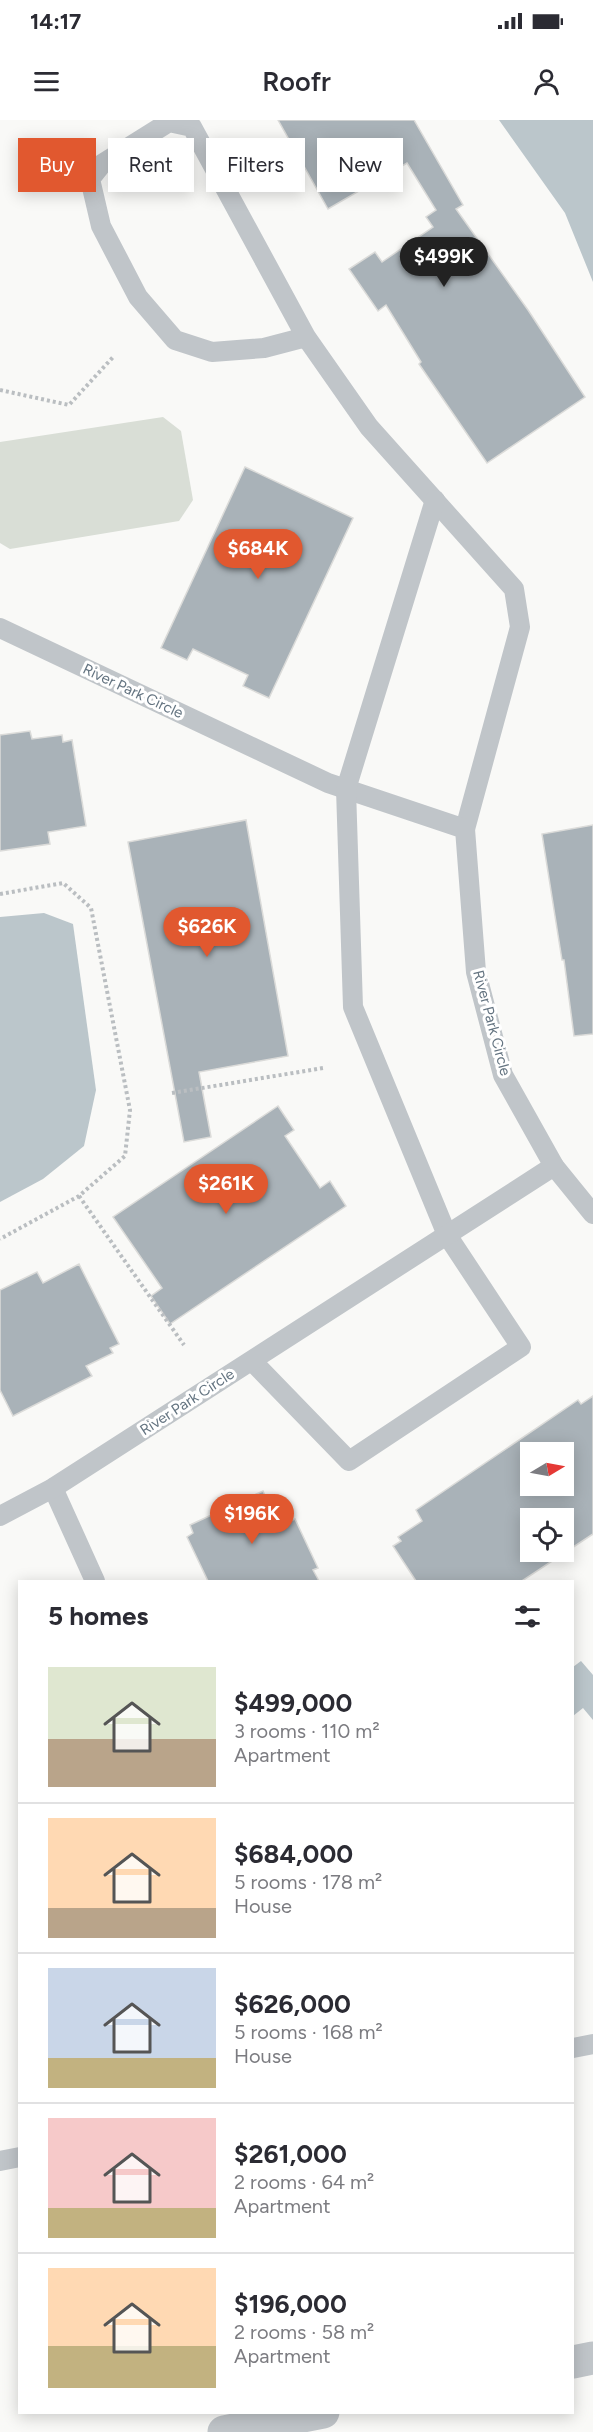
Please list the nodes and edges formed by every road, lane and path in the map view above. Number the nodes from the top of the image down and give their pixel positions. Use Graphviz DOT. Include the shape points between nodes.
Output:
graph roads {
  1 [pos="306,337"];
  2 [pos="114,356"];
  3 [pos="0,390"];
  4 [pos="435,500"];
  5 [pos="0,628"];
  6 [pos="346,789"];
  7 [pos="465,829"];
  8 [pos="0,894"];
  9 [pos="323,1068"];
  10 [pos="172,1093"];
  11 [pos="555,1166"];
  12 [pos="79,1196"];
  13 [pos="593,1214"];
  14 [pos="447,1235"];
  15 [pos="0,1239"];
  16 [pos="184,1345"];
  17 [pos="252,1361"];
  18 [pos="53,1488"];
  19 [pos="0,1516"];
  20 [pos="95,1580"];
  21 [pos="593,2044"];
  22 [pos="574,2048"];
  23 [pos="18,2157"];
  24 [pos="0,2161"];
  25 [pos="593,2358"];
  26 [pos="574,2362"];
  27 [pos="314,2414"];
  28 [pos="224,2432"];
  1 -- 1 [label="lane" via="192,127 169,122 102,164 90,179 100,226 138,297 175,340 212,352 264,348"];
  1 -- 4 [label="lane" via="369,427"];
  2 -- 3 [label="path" via="69,405"];
  4 -- 6 [label="lane"];
  4 -- 7 [label="lane" via="514,589 520,627"];
  5 -- 6 [label="lane, River Park Circle"];
  6 -- 7 [label="lane, River Park Circle"];
  6 -- 14 [label="lane" via="353,1007"];
  7 -- 11 [label="lane, River Park Circle" via="476,972 503,1075"];
  8 -- 12 [label="path" via="63,883 91,908 130,1110 125,1156"];
  9 -- 10 [label="path"];
  11 -- 13 [label="lane"];
  11 -- 14 [label="lane, River Park Circle"];
  12 -- 15 [label="path"];
  12 -- 16 [label="path"];
  14 -- 17 [label="lane, River Park Circle"];
  14 -- 17 [label="lane" via="521,1347 349,1461"];
  17 -- 18 [label="lane, River Park Circle"];
  18 -- 19 [label="lane, River Park Circle"];
  18 -- 20 [label="lane"];
  21 -- 22 [label="lane"];
  23 -- 24 [label="lane"];
  25 -- 26 [label="street"];
  27 -- 28 [label="street"];
}
